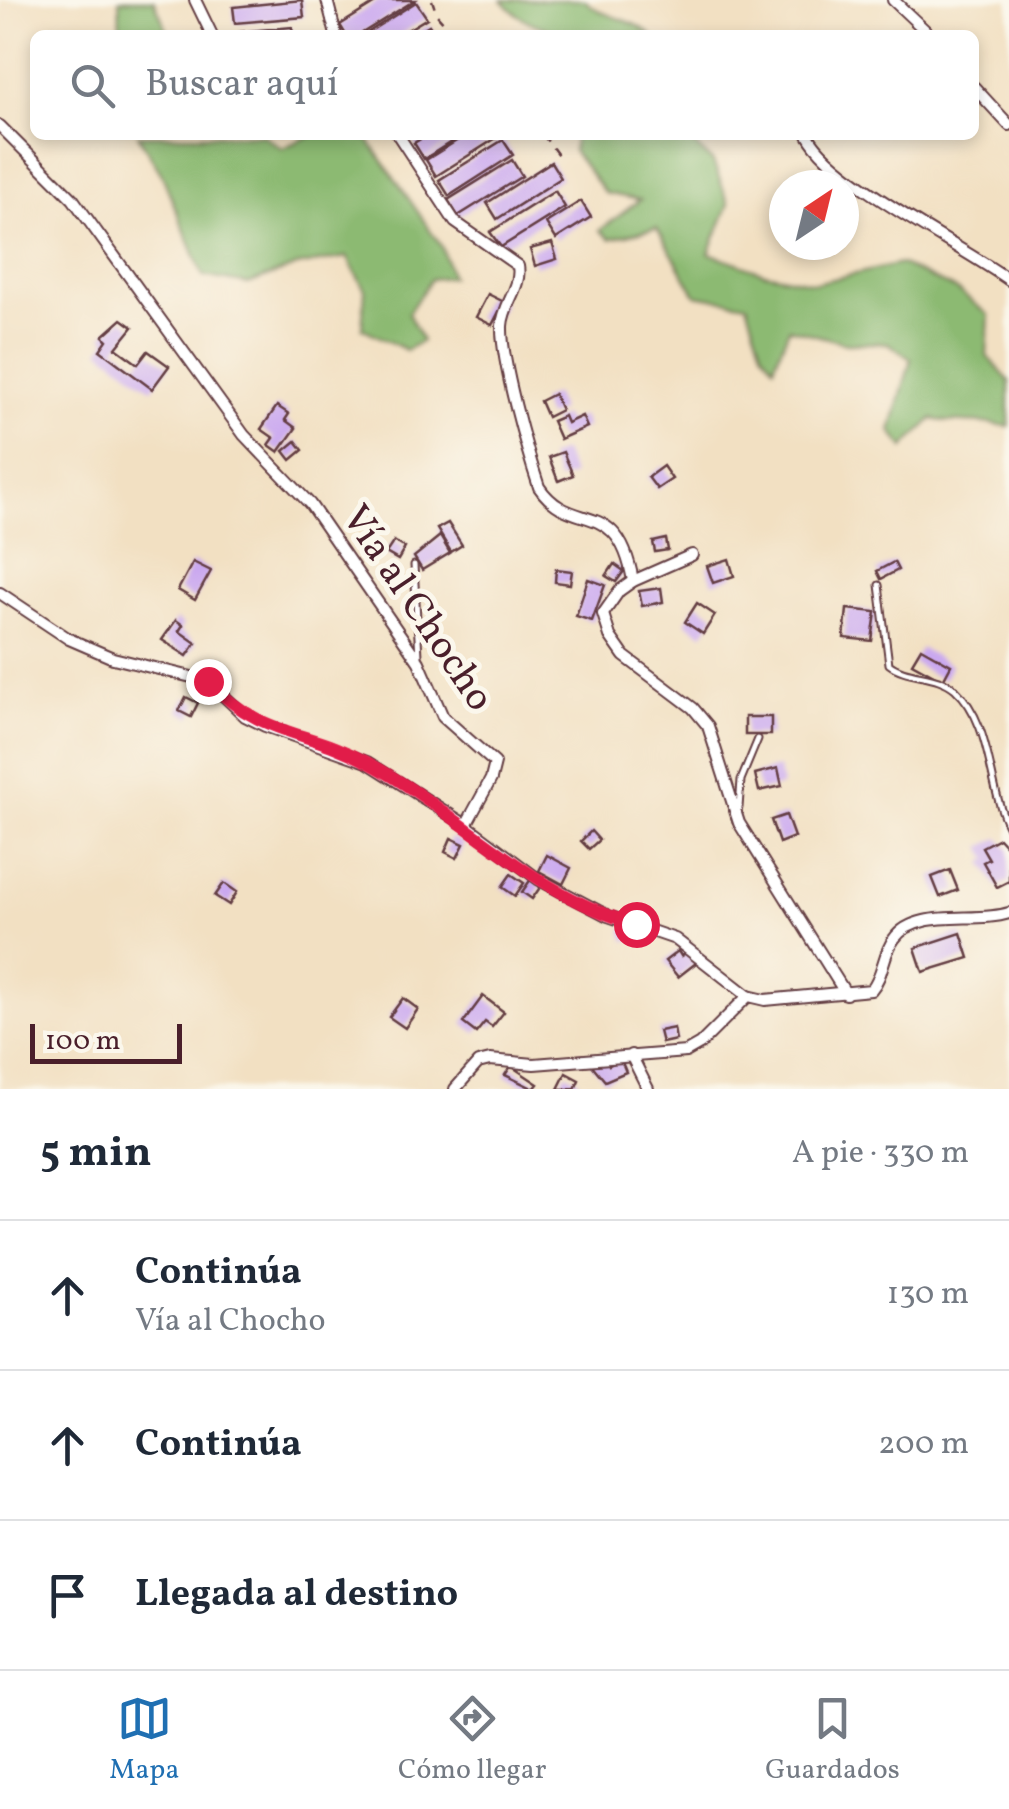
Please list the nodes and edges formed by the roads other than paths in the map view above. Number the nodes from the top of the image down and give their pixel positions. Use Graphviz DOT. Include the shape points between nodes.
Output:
graph roads {
  1 [pos="196,0"];
  2 [pos="328,0"];
  3 [pos="893,0"];
  4 [pos="210,30"];
  5 [pos="335,30"];
  6 [pos="925,30"];
  7 [pos="979,93"];
  8 [pos="0,126"];
  9 [pos="1009,126"];
  10 [pos="401,140"];
  11 [pos="812,140"];
  12 [pos="1009,280"];
  13 [pos="692,555"];
  14 [pos="414,564"];
  15 [pos="633,581"];
  16 [pos="879,585"];
  17 [pos="0,594"];
  18 [pos="419,662"];
  19 [pos="758,740"];
  20 [pos="740,823"];
  21 [pos="466,825"];
  22 [pos="1009,828"];
  23 [pos="1008,916"];
  24 [pos="846,994"];
  25 [pos="748,996"];
  26 [pos="631,1055"];
  27 [pos="455,1089"];
  28 [pos="648,1089"];
  1 -- 4 [label="street"];
  2 -- 5 [label="street"];
  3 -- 6 [label="street"];
  7 -- 9 [label="street"];
  8 -- 18 [label="street, Vía al Chocho" via="73,199 234,422 310,504"];
  10 -- 15 [label="street" via="458,226 515,261 520,274 504,309 502,342 538,487 555,504 615,532"];
  11 -- 12 [label="street" via="833,165"];
  13 -- 15 [label="street"];
  14 -- 18 [label="lane"];
  15 -- 20 [label="street" via="603,614 610,636 624,656 708,726"];
  16 -- 22 [label="lane" via="889,664 956,690 991,762"];
  17 -- 21 [label="street" via="68,640 208,681 246,716 368,762"];
  18 -- 21 [label="street, Vía al Chocho" via="443,717 496,767"];
  19 -- 20 [label="lane" via="741,780"];
  20 -- 24 [label="street"];
  21 -- 25 [label="street" via="538,878 608,916 675,939"];
  23 -- 24 [label="street" via="919,922 902,930 879,981 871,990"];
  24 -- 25 [label="street"];
  25 -- 26 [label="street" via="686,1052"];
  26 -- 27 [label="street" via="534,1064 490,1060"];
  26 -- 28 [label="street"];
}
